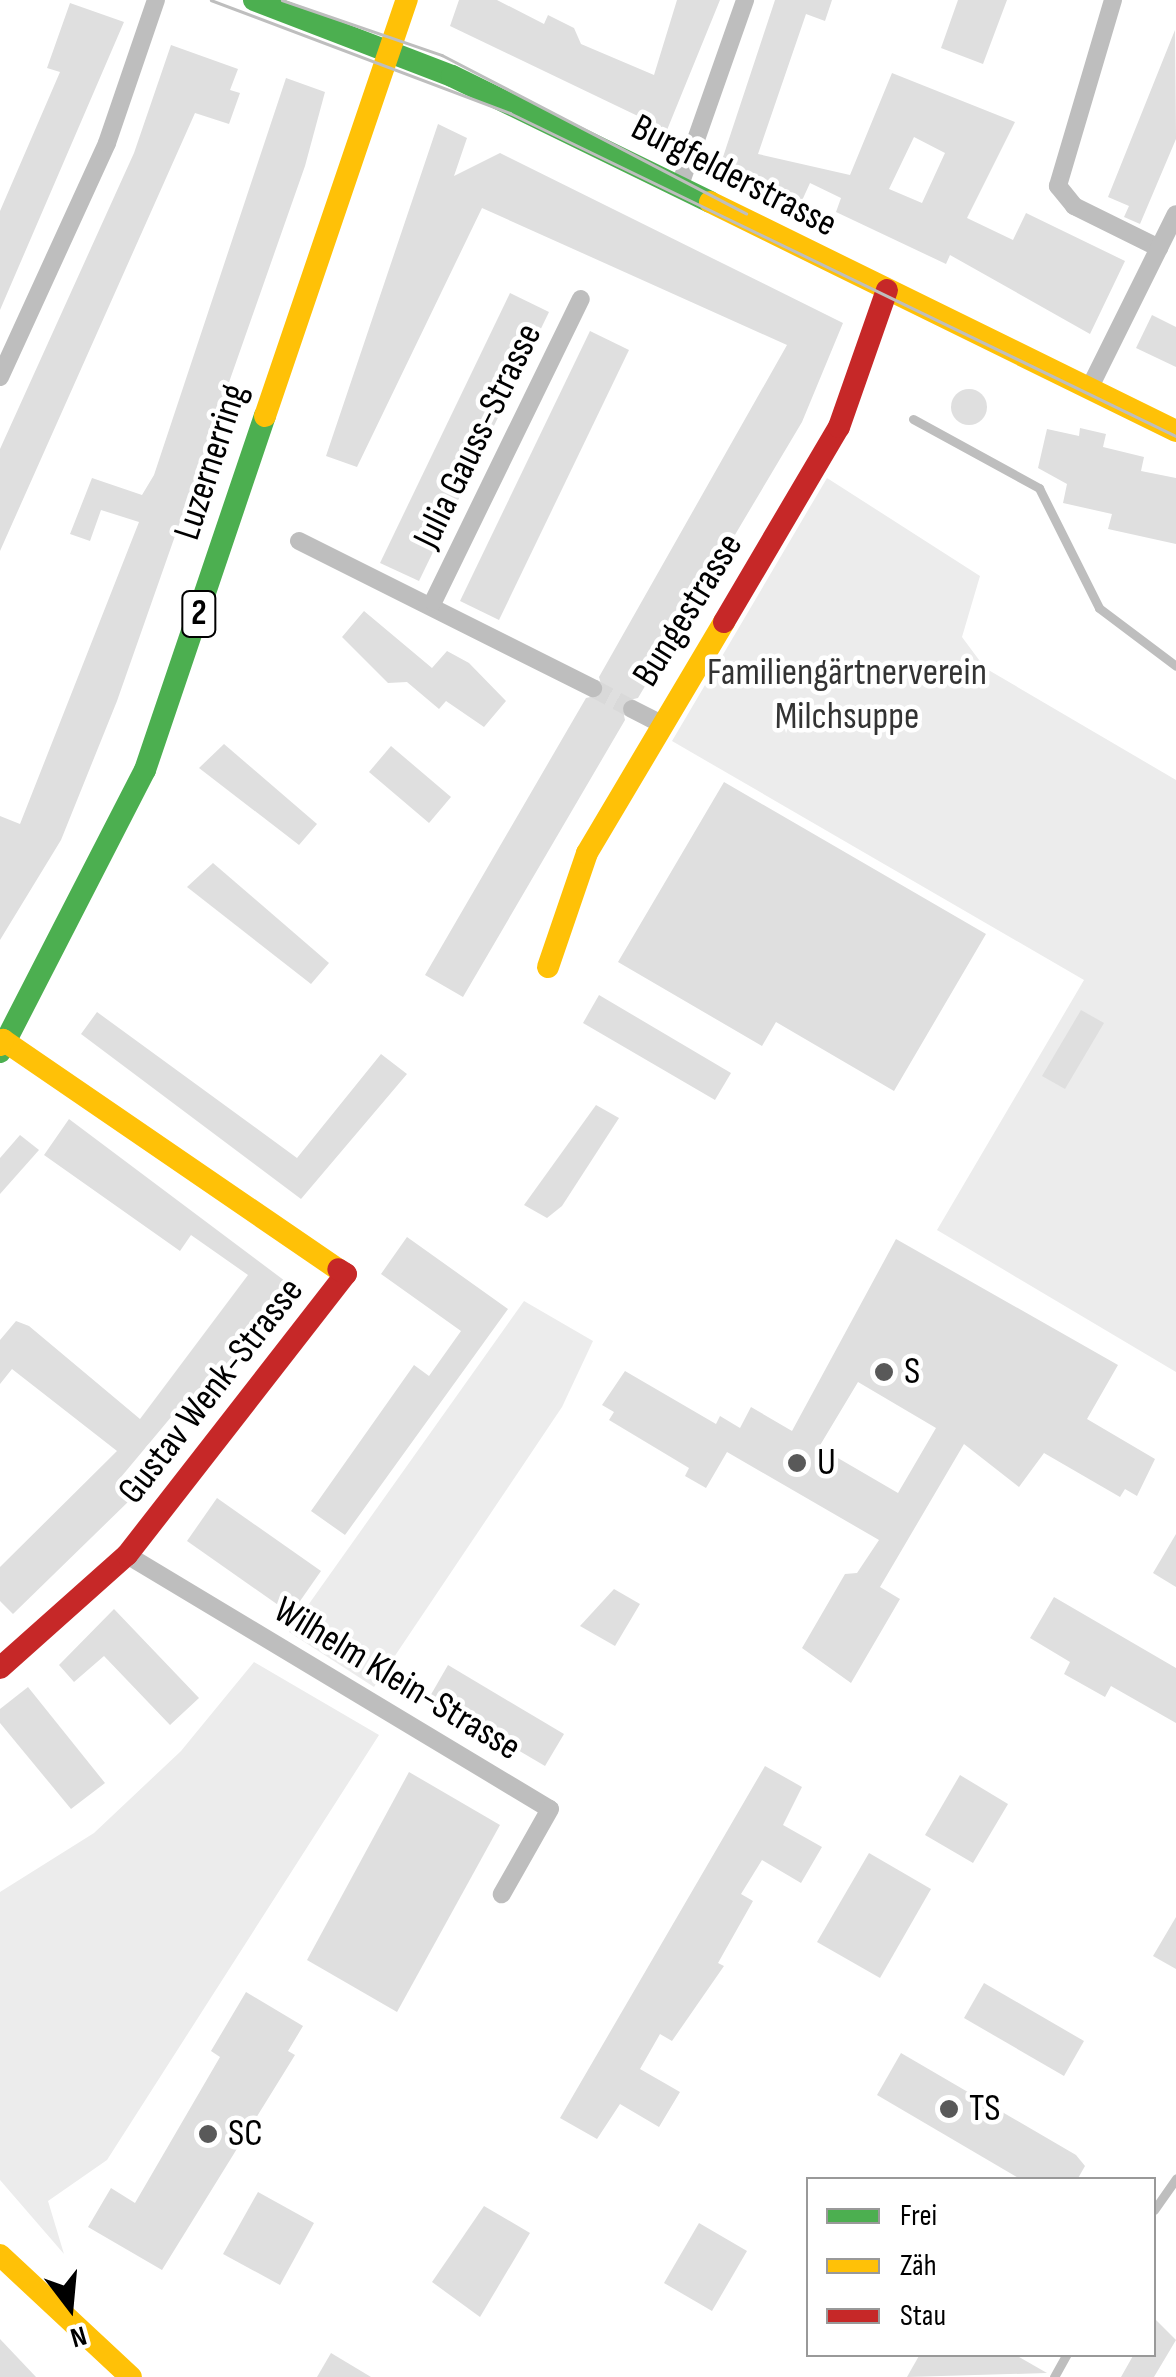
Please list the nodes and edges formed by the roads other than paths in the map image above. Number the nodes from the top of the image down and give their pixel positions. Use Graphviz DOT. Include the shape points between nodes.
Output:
graph roads {
  1 [pos="156,0"];
  2 [pos="254,0"];
  3 [pos="407,0"];
  4 [pos="745,0"];
  5 [pos="1113,0"];
  6 [pos="390,50"];
  7 [pos="680,185"];
  8 [pos="1176,214"];
  9 [pos="1158,248"];
  10 [pos="886,290"];
  11 [pos="581,299"];
  12 [pos="0,378"];
  13 [pos="1090,389"];
  14 [pos="913,418"];
  15 [pos="1176,431"];
  16 [pos="299,541"];
  17 [pos="433,602"];
  18 [pos="1176,666"];
  19 [pos="592,688"];
  20 [pos="632,709"];
  21 [pos="658,723"];
  22 [pos="548,967"];
  23 [pos="1,1045"];
  24 [pos="127,1555"];
  25 [pos="0,1668"];
  26 [pos="502,1894"];
  27 [pos="1176,2178"];
  28 [pos="1156,2207"];
  29 [pos="0,2255"];
  30 [pos="131,2377"];
  1 -- 12 [label="street" via="107,143"];
  2 -- 6 [label="main road, Burgfelderstrasse"];
  3 -- 6 [label="main road, Luzernerring / 2"];
  4 -- 7 [label="street"];
  5 -- 9 [label="street" via="1058,186 1074,206"];
  6 -- 7 [label="main road, Burgfelderstrasse"];
  6 -- 23 [label="main road, Luzernerring / 2" via="145,770"];
  7 -- 10 [label="main road, Burgfelderstrasse"];
  8 -- 9 [label="street"];
  9 -- 13 [label="street"];
  10 -- 13 [label="main road, Burgfelderstrasse"];
  10 -- 21 [label="main road, Bungestrasse" via="839,427"];
  11 -- 17 [label="street, Julia Gauss-Strasse"];
  13 -- 15 [label="main road, Burgfelderstrasse"];
  14 -- 18 [label="lane" via="1039,488 1099,608"];
  16 -- 17 [label="street, Julia Gauss-Strasse"];
  17 -- 19 [label="street, Julia Gauss-Strasse"];
  20 -- 21 [label="street"];
  21 -- 22 [label="main road, Bungestrasse" via="565,900"];
  23 -- 24 [label="main road, Gustav Wenk-Strasse" via="346,1274"];
  24 -- 25 [label="main road, Gustav Wenk-Strasse"];
  24 -- 26 [label="street, Wilhelm Klein-Strasse" via="550,1809"];
  27 -- 28 [label="lane"];
  29 -- 30 [label="main road"];
}
